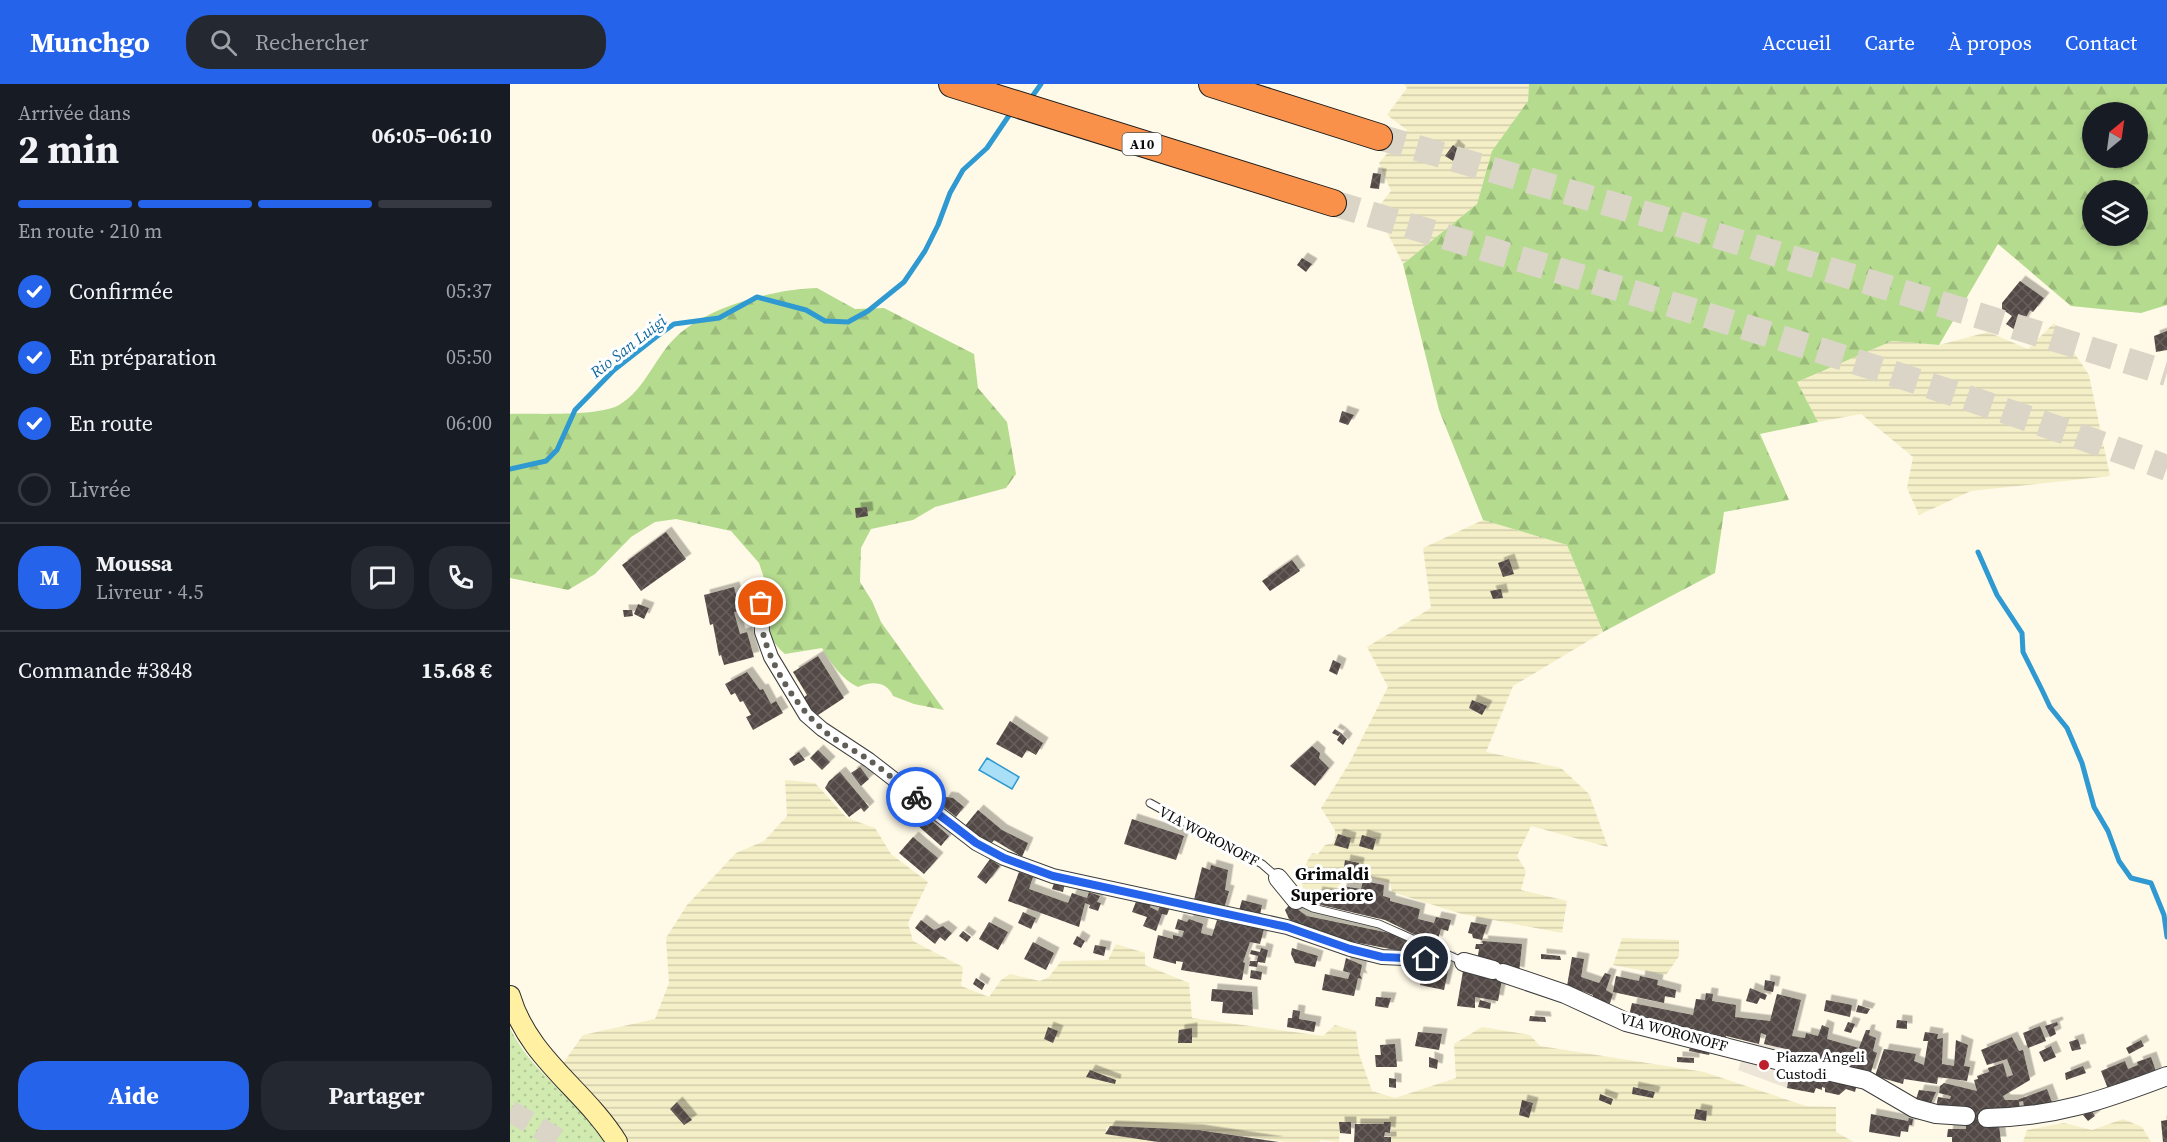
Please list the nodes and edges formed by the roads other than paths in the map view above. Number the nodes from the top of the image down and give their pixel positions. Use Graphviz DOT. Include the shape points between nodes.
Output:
graph roads {
  1 [pos="952,84"];
  2 [pos="1212,84"];
  3 [pos="1379,137"];
  4 [pos="1333,203"];
  5 [pos="761,603"];
  6 [pos="1150,803"];
  7 [pos="1278,878"];
  8 [pos="1296,900"];
  9 [pos="1426,959"];
  10 [pos="1457,962"];
  11 [pos="510,996"];
  12 [pos="2167,1076"];
  13 [pos="1966,1116"];
  14 [pos="1987,1118"];
  15 [pos="617,1142"];
  1 -- 4 [label="highway, A10"];
  2 -- 3 [label="highway"];
  5 -- 9 [label="street" via="762,632 771,657 806,714 976,843 1053,876 1287,927 1382,957"];
  6 -- 7 [label="lane, VIA WORONOFF" via="1262,864"];
  7 -- 8 [label="street, VIA WORONOFF"];
  8 -- 10 [label="lane, VIA WORONOFF" via="1379,924"];
  10 -- 13 [label="street, VIA WORONOFF" via="1565,994 1626,1022 1866,1080 1914,1108"];
  11 -- 15 [label="main road" via="522,1028 540,1054 591,1106"];
  12 -- 14 [label="street" via="2074,1109 2022,1118"];
}
